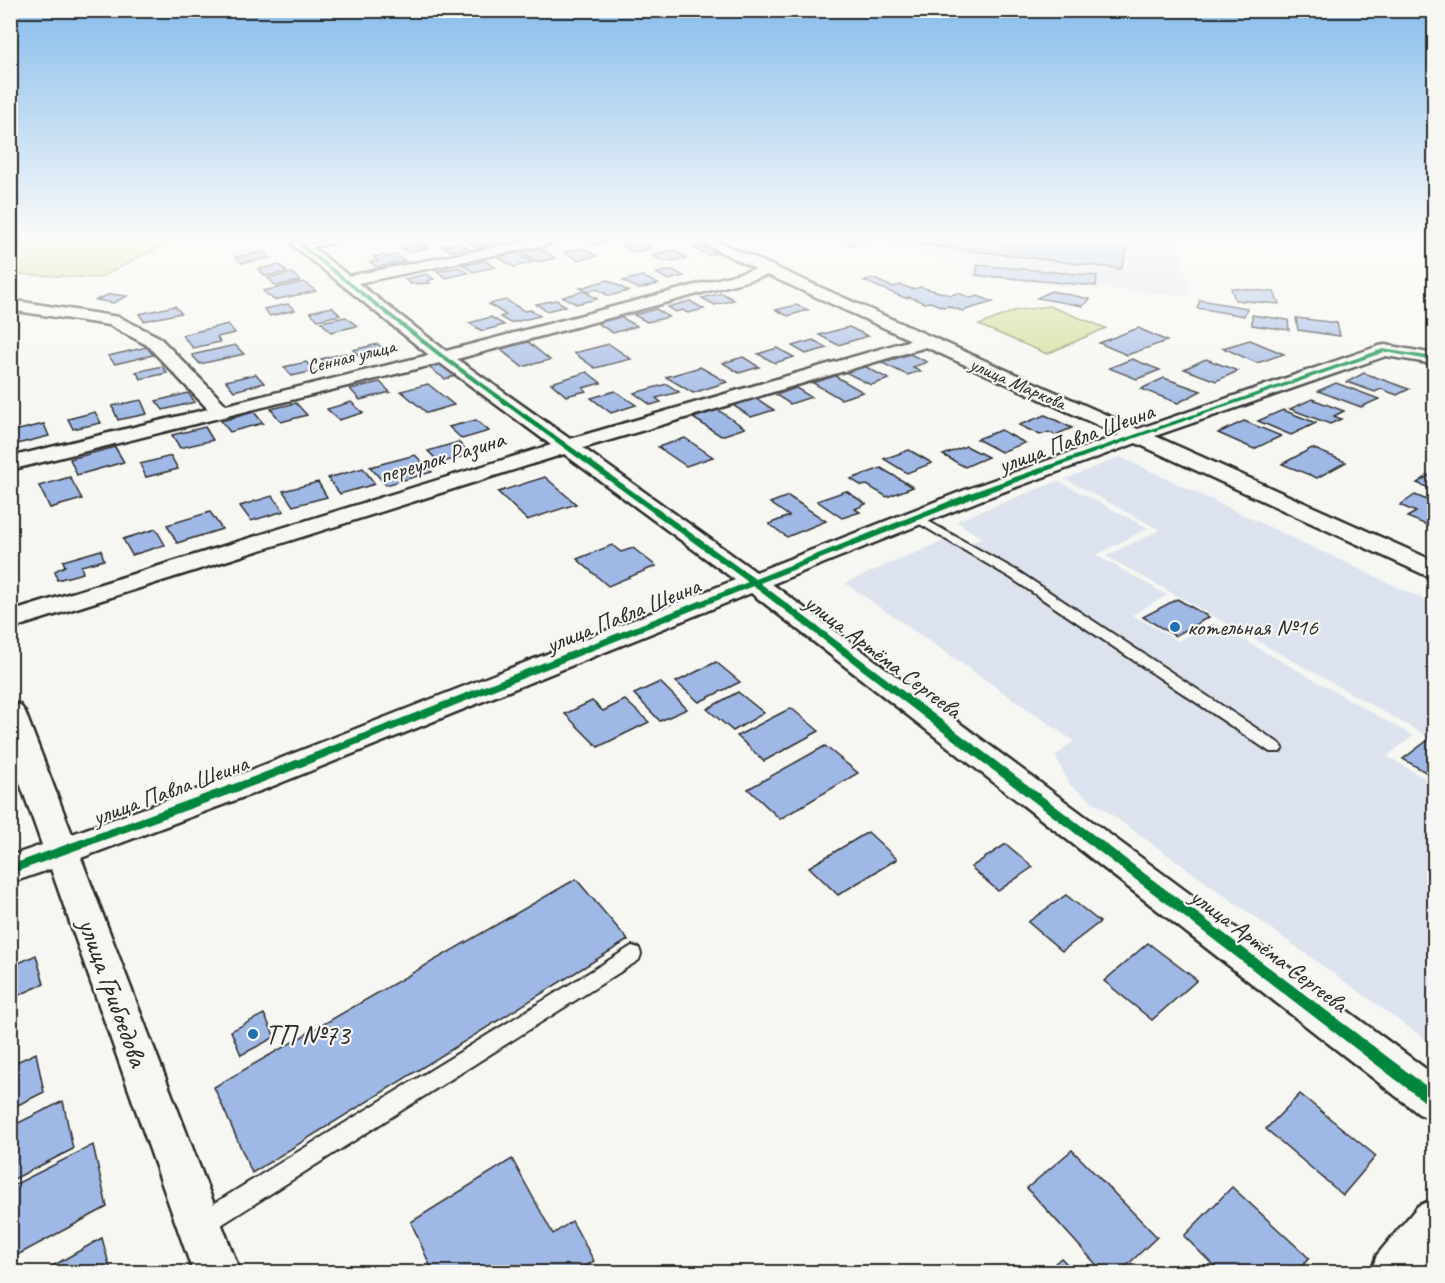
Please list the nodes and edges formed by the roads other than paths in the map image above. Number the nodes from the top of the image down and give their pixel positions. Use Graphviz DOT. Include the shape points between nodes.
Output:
graph roads {
  1 [pos="369,299"];
  2 [pos="661,299"];
  3 [pos="833,299"];
  4 [pos="10,305"];
  5 [pos="926,342"];
  6 [pos="443,357"];
  7 [pos="1434,359"];
  8 [pos="222,412"];
  9 [pos="1136,436"];
  10 [pos="565,447"];
  11 [pos="10,464"];
  12 [pos="917,518"];
  13 [pos="1433,567"];
  14 [pos="755,583"];
  15 [pos="10,621"];
  16 [pos="10,712"];
  17 [pos="1275,748"];
  18 [pos="62,849"];
  19 [pos="10,870"];
  20 [pos="632,954"];
  21 [pos="1434,1100"];
  22 [pos="1434,1222"];
  23 [pos="200,1226"];
  24 [pos="216,1272"];
  25 [pos="1394,1272"];
  1 -- 6 [label="street, улица Артёма Сергеева"];
  2 -- 6 [label="street, Сенная улица"];
  3 -- 5 [label="street, улица Маркова"];
  4 -- 8 [label="street" via="114,321 153,341"];
  5 -- 9 [label="street, улица Маркова"];
  5 -- 10 [label="street, переулок Разина"];
  6 -- 8 [label="street, Сенная улица"];
  6 -- 10 [label="street, улица Артёма Сергеева"];
  7 -- 9 [label="street, улица Павла Шеина" via="1385,350"];
  8 -- 11 [label="street, Сенная улица"];
  9 -- 12 [label="street, улица Павла Шеина"];
  9 -- 13 [label="street, улица Маркова"];
  10 -- 14 [label="street, улица Артёма Сергеева"];
  10 -- 15 [label="street, переулок Разина"];
  12 -- 14 [label="street, улица Павла Шеина"];
  12 -- 17 [label="lane" via="1015,575"];
  14 -- 18 [label="street, улица Павла Шеина" via="257,780"];
  14 -- 21 [label="street, улица Артёма Сергеева"];
  16 -- 18 [label="street, улица Грибоедова"];
  18 -- 19 [label="street, улица Павла Шеина"];
  18 -- 23 [label="street, улица Грибоедова"];
  20 -- 23 [label="lane"];
  22 -- 25 [label="street"];
  23 -- 24 [label="street, улица Грибоедова"];
}
